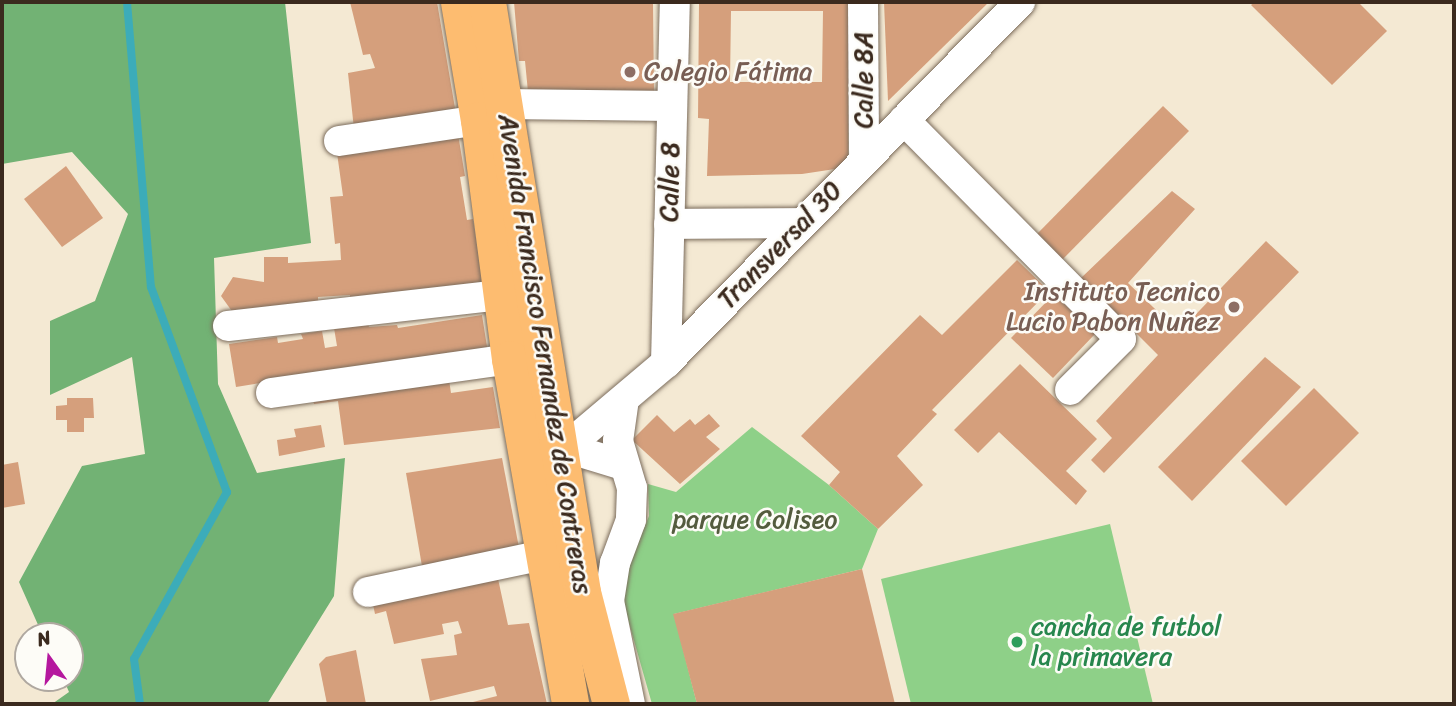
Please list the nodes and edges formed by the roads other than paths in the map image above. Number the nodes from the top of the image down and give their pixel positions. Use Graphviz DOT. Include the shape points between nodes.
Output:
graph roads {
  1 [pos="458,2"];
  2 [pos="487,2"];
  3 [pos="675,2"];
  4 [pos="863,2"];
  5 [pos="1016,4"];
  6 [pos="672,106"];
  7 [pos="492,112"];
  8 [pos="904,120"];
  9 [pos="338,141"];
  10 [pos="864,158"];
  11 [pos="801,223"];
  12 [pos="669,224"];
  13 [pos="500,295"];
  14 [pos="228,326"];
  15 [pos="510,359"];
  16 [pos="666,363"];
  17 [pos="1070,390"];
  18 [pos="271,393"];
  19 [pos="624,398"];
  20 [pos="552,460"];
  21 [pos="624,465"];
  22 [pos="544,555"];
  23 [pos="368,592"];
  24 [pos="570,704"];
  25 [pos="611,704"];
  26 [pos="630,704"];
  1 -- 7 [label="main road, Avenida Francisco Fernandez de Contreras"];
  2 -- 7 [label="main road, Avenida Francisco Fernandez de Contreras"];
  3 -- 6 [label="street, Calle 8"];
  4 -- 10 [label="street, Calle 8A"];
  5 -- 8 [label="street, Transversal 30"];
  6 -- 7 [label="street"];
  6 -- 12 [label="street, Calle 8"];
  7 -- 9 [label="street"];
  7 -- 13 [label="main road, Avenida Francisco Fernandez de Contreras"];
  7 -- 20 [label="main road, Avenida Francisco Fernandez de Contreras"];
  8 -- 10 [label="street, Transversal 30"];
  8 -- 17 [label="street" via="1121,339"];
  10 -- 11 [label="street, Transversal 30"];
  11 -- 12 [label="street"];
  11 -- 16 [label="street, Transversal 30"];
  12 -- 16 [label="street, Calle 8"];
  13 -- 14 [label="street"];
  13 -- 15 [label="main road, Avenida Francisco Fernandez de Contreras"];
  15 -- 18 [label="street"];
  15 -- 20 [label="main road, Avenida Francisco Fernandez de Contreras"];
  16 -- 19 [label="street, Transversal 30"];
  19 -- 20 [label="street, Transversal 30"];
  19 -- 21 [label="street" via="618,440"];
  20 -- 21 [label="street"];
  20 -- 22 [label="main road, Avenida Francisco Fernandez de Contreras"];
  20 -- 25 [label="main road, Avenida Francisco Fernandez de Contreras"];
  21 -- 26 [label="street" via="632,488 631,520 615,564 609,601"];
  22 -- 23 [label="street"];
  22 -- 24 [label="main road, Avenida Francisco Fernandez de Contreras"];
}
